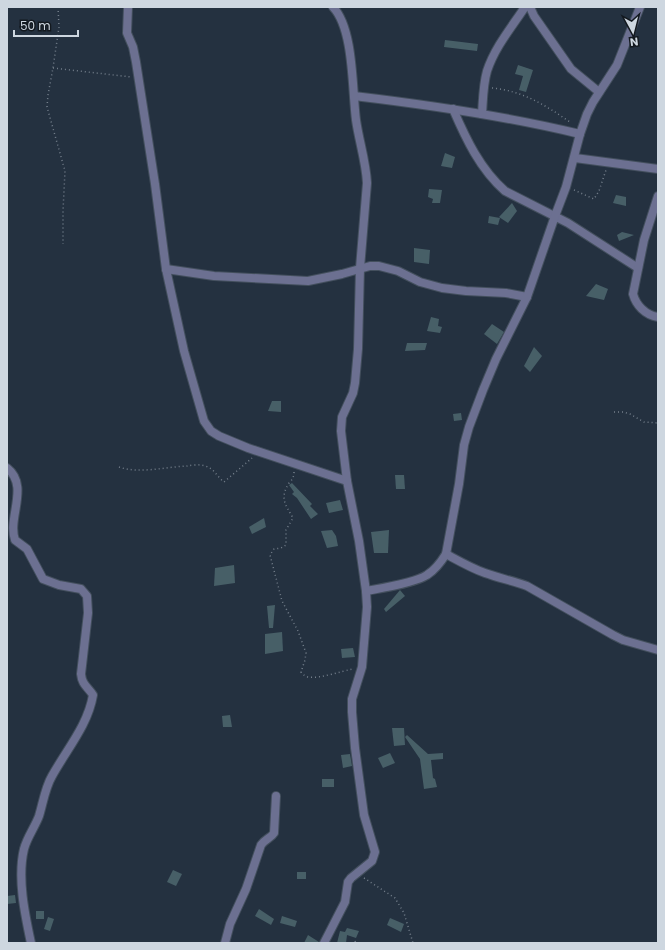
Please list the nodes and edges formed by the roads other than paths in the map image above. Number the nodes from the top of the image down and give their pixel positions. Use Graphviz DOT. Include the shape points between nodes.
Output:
graph roads {
  1 [pos="128,7"];
  2 [pos="333,7"];
  3 [pos="525,7"];
  4 [pos="530,7"];
  5 [pos="640,7"];
  6 [pos="600,92"];
  7 [pos="354,96"];
  8 [pos="453,109"];
  9 [pos="482,114"];
  10 [pos="581,132"];
  11 [pos="575,158"];
  12 [pos="658,169"];
  13 [pos="658,196"];
  14 [pos="555,216"];
  15 [pos="360,268"];
  16 [pos="638,268"];
  17 [pos="166,270"];
  18 [pos="527,297"];
  19 [pos="658,316"];
  20 [pos="7,468"];
  21 [pos="347,481"];
  22 [pos="446,554"];
  23 [pos="366,591"];
  24 [pos="658,650"];
  25 [pos="276,796"];
  26 [pos="31,943"];
  27 [pos="225,943"];
  28 [pos="324,943"];
  1 -- 17 [label="street" via="127,33 133,47"];
  2 -- 7 [label="street" via="343,20"];
  3 -- 9 [label="street" via="493,56 484,87"];
  4 -- 6 [label="street" via="571,69"];
  5 -- 6 [label="street" via="616,65"];
  6 -- 10 [label="street" via="587,114"];
  7 -- 8 [label="street"];
  7 -- 15 [label="street" via="367,183"];
  8 -- 9 [label="street"];
  8 -- 14 [label="street" via="472,150 496,184 514,197"];
  9 -- 10 [label="street"];
  10 -- 11 [label="street"];
  11 -- 12 [label="street"];
  11 -- 14 [label="street"];
  13 -- 16 [label="street"];
  14 -- 16 [label="street"];
  14 -- 18 [label="street"];
  15 -- 17 [label="street" via="308,281 214,276"];
  15 -- 18 [label="street" via="379,266 442,288"];
  15 -- 21 [label="street" via="355,383 342,416 341,430"];
  16 -- 19 [label="street" via="633,294 635,301 642,310"];
  17 -- 21 [label="street" via="184,351 204,421 210,431 260,452"];
  18 -- 22 [label="street" via="496,359 469,427"];
  20 -- 26 [label="street" via="13,474 18,495 13,527 15,540 27,549 42,579 59,586 82,589 87,596 81,680 93,695 84,724 52,777 24,850 23,896"];
  21 -- 23 [label="street"];
  22 -- 23 [label="street" via="427,575"];
  22 -- 24 [label="street" via="468,566 527,586 623,640"];
  23 -- 28 [label="street" via="362,667 352,699 353,729 364,815 375,852 372,861 348,882 345,902"];
  25 -- 27 [label="street" via="274,833 261,845"];
}
